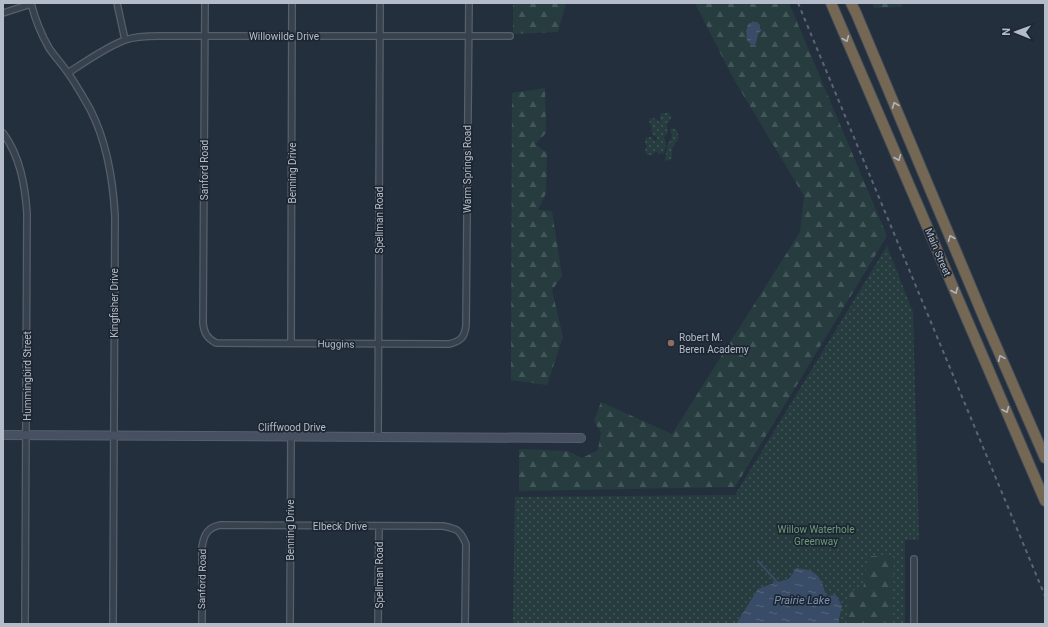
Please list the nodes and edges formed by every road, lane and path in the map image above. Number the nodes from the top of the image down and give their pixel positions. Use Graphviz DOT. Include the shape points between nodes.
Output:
graph roads {
  1 [pos="31,3"];
  2 [pos="117,3"];
  3 [pos="205,3"];
  4 [pos="292,3"];
  5 [pos="380,3"];
  6 [pos="469,3"];
  7 [pos="831,3"];
  8 [pos="851,3"];
  9 [pos="856,8"];
  10 [pos="3,13"];
  11 [pos="204,36"];
  12 [pos="292,36"];
  13 [pos="380,36"];
  14 [pos="468,36"];
  15 [pos="510,36"];
  16 [pos="125,40"];
  17 [pos="68,73"];
  18 [pos="3,133"];
  19 [pos="464,335"];
  20 [pos="207,337"];
  21 [pos="291,343"];
  22 [pos="378,344"];
  23 [pos="3,435"];
  24 [pos="27,435"];
  25 [pos="114,436"];
  26 [pos="291,437"];
  27 [pos="378,437"];
  28 [pos="580,438"];
  29 [pos="1045,458"];
  30 [pos="1045,501"];
  31 [pos="290,526"];
  32 [pos="379,526"];
  33 [pos="205,535"];
  34 [pos="914,559"];
  35 [pos="25,624"];
  36 [pos="113,624"];
  37 [pos="202,624"];
  38 [pos="290,624"];
  39 [pos="378,624"];
  40 [pos="465,624"];
  41 [pos="914,624"];
  1 -- 10 [label="street"];
  1 -- 17 [label="street, Kingfisher Drive" via="37,24 50,50"];
  2 -- 16 [label="street"];
  3 -- 11 [label="street, Sanford Road"];
  4 -- 12 [label="street, Benning Drive"];
  5 -- 13 [label="street, Spellman Road"];
  6 -- 14 [label="street, Warm Springs Road"];
  7 -- 30 [label="highway, Main Street, one-way"];
  8 -- 9 [label="highway, Main Street"];
  29 -- 9 [label="highway, Main Street, one-way" via="981,311"];
  11 -- 12 [label="street, Willowilde Drive"];
  11 -- 16 [label="street, Willowilde Drive" via="144,36"];
  11 -- 20 [label="street, Sanford Road" via="204,330"];
  12 -- 13 [label="street, Willowilde Drive"];
  12 -- 21 [label="street, Benning Drive"];
  13 -- 14 [label="street, Willowilde Drive"];
  13 -- 22 [label="street, Spellman Road"];
  14 -- 15 [label="street, Willowilde Drive"];
  14 -- 19 [label="street, Warm Springs Road"];
  16 -- 17 [label="street, Willowilde Drive"];
  17 -- 25 [label="street, Kingfisher Drive" via="90,110 103,140 112,183 115,216"];
  18 -- 24 [label="street, Hummingbird Street" via="13,150 26,196"];
  19 -- 22 [label="street, Huggins" via="460,340 449,344"];
  20 -- 21 [label="street, Huggins" via="216,343"];
  21 -- 22 [label="street, Huggins"];
  22 -- 27 [label="street, Spellman Road"];
  23 -- 24 [label="street, Cliffwood Drive"];
  24 -- 25 [label="street, Cliffwood Drive"];
  24 -- 35 [label="street, Hummingbird Street"];
  25 -- 26 [label="street, Cliffwood Drive"];
  25 -- 36 [label="street, Kingfisher Drive"];
  26 -- 27 [label="street, Cliffwood Drive"];
  26 -- 31 [label="street, Benning Drive"];
  27 -- 28 [label="street, Cliffwood Drive"];
  31 -- 32 [label="street, Elbeck Drive"];
  31 -- 33 [label="street, Elbeck Drive" via="221,525 214,526"];
  31 -- 38 [label="street, Benning Drive"];
  32 -- 39 [label="street, Spellman Road"];
  32 -- 40 [label="street, Elbeck Drive" via="443,526 455,528 462,534 466,544"];
  33 -- 37 [label="street, Sanford Road" via="202,547"];
  34 -- 41 [label="street"];
}
